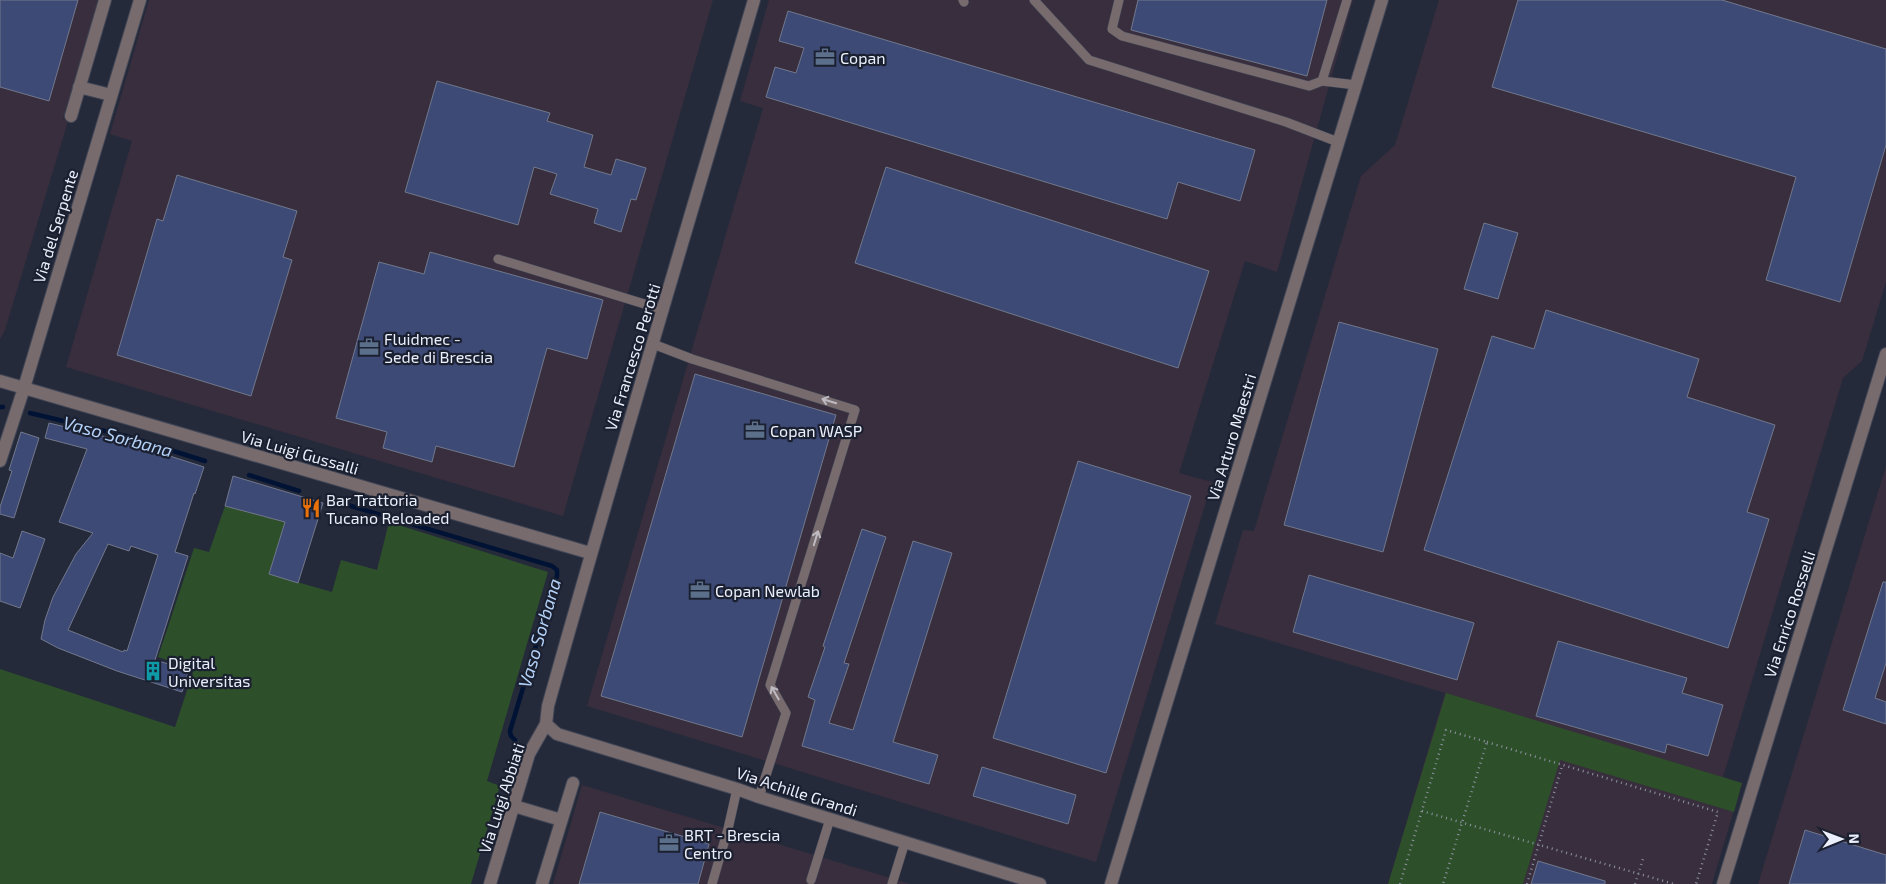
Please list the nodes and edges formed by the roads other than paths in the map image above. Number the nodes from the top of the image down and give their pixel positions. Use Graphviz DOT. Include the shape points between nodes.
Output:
graph roads {
  1 [pos="105,0"];
  2 [pos="140,0"];
  3 [pos="754,0"];
  4 [pos="1034,0"];
  5 [pos="1119,0"];
  6 [pos="1347,0"];
  7 [pos="1382,0"];
  8 [pos="1322,81"];
  9 [pos="1356,85"];
  10 [pos="79,87"];
  11 [pos="111,95"];
  12 [pos="71,116"];
  13 [pos="1338,142"];
  14 [pos="498,259"];
  15 [pos="664,310"];
  16 [pos="653,344"];
  17 [pos="1886,354"];
  18 [pos="0,381"];
  19 [pos="24,388"];
  20 [pos="0,461"];
  21 [pos="590,553"];
  22 [pos="546,724"];
  23 [pos="573,783"];
  24 [pos="737,788"];
  25 [pos="759,797"];
  26 [pos="514,806"];
  27 [pos="830,819"];
  28 [pos="561,820"];
  29 [pos="905,842"];
  30 [pos="812,880"];
  31 [pos="490,884"];
  32 [pos="542,884"];
  33 [pos="712,884"];
  34 [pos="892,884"];
  35 [pos="1040,884"];
  36 [pos="1111,884"];
  37 [pos="1723,884"];
  1 -- 10 [label="street"];
  2 -- 11 [label="street, Via del Serpente"];
  3 -- 15 [label="street, Via Francesco Perotti"];
  4 -- 13 [label="lane" via="1089,60 1286,122"];
  5 -- 8 [label="lane" via="1112,29 1122,36 1309,86"];
  6 -- 8 [label="lane"];
  7 -- 9 [label="street, Via Arturo Maestri"];
  8 -- 9 [label="lane"];
  9 -- 13 [label="street, Via Arturo Maestri"];
  10 -- 11 [label="street"];
  10 -- 12 [label="street"];
  11 -- 19 [label="street, Via del Serpente"];
  13 -- 36 [label="street, Via Arturo Maestri"];
  14 -- 15 [label="lane"];
  15 -- 16 [label="street, Via Francesco Perotti"];
  16 -- 21 [label="street, Via Francesco Perotti"];
  25 -- 16 [label="lane, one-way" via="786,713 770,685 855,410"];
  17 -- 37 [label="street, Via Enrico Rosselli"];
  18 -- 19 [label="street, Via Luigi Gussalli"];
  19 -- 20 [label="street, Via del Serpente"];
  19 -- 21 [label="street, Via Luigi Gussalli"];
  21 -- 22 [label="street, Via Francesco Perotti" via="548,706"];
  22 -- 24 [label="street, Via Achille Grandi" via="557,734"];
  22 -- 26 [label="street, Via Luigi Abbiati" via="529,754"];
  23 -- 28 [label="street"];
  24 -- 25 [label="street, Via Achille Grandi"];
  24 -- 33 [label="lane"];
  25 -- 27 [label="street, Via Achille Grandi"];
  26 -- 28 [label="street"];
  26 -- 31 [label="street, Via Luigi Abbiati"];
  27 -- 29 [label="street, Via Achille Grandi"];
  27 -- 30 [label="lane"];
  28 -- 32 [label="street"];
  29 -- 34 [label="lane"];
  29 -- 35 [label="street, Via Achille Grandi"];
}
